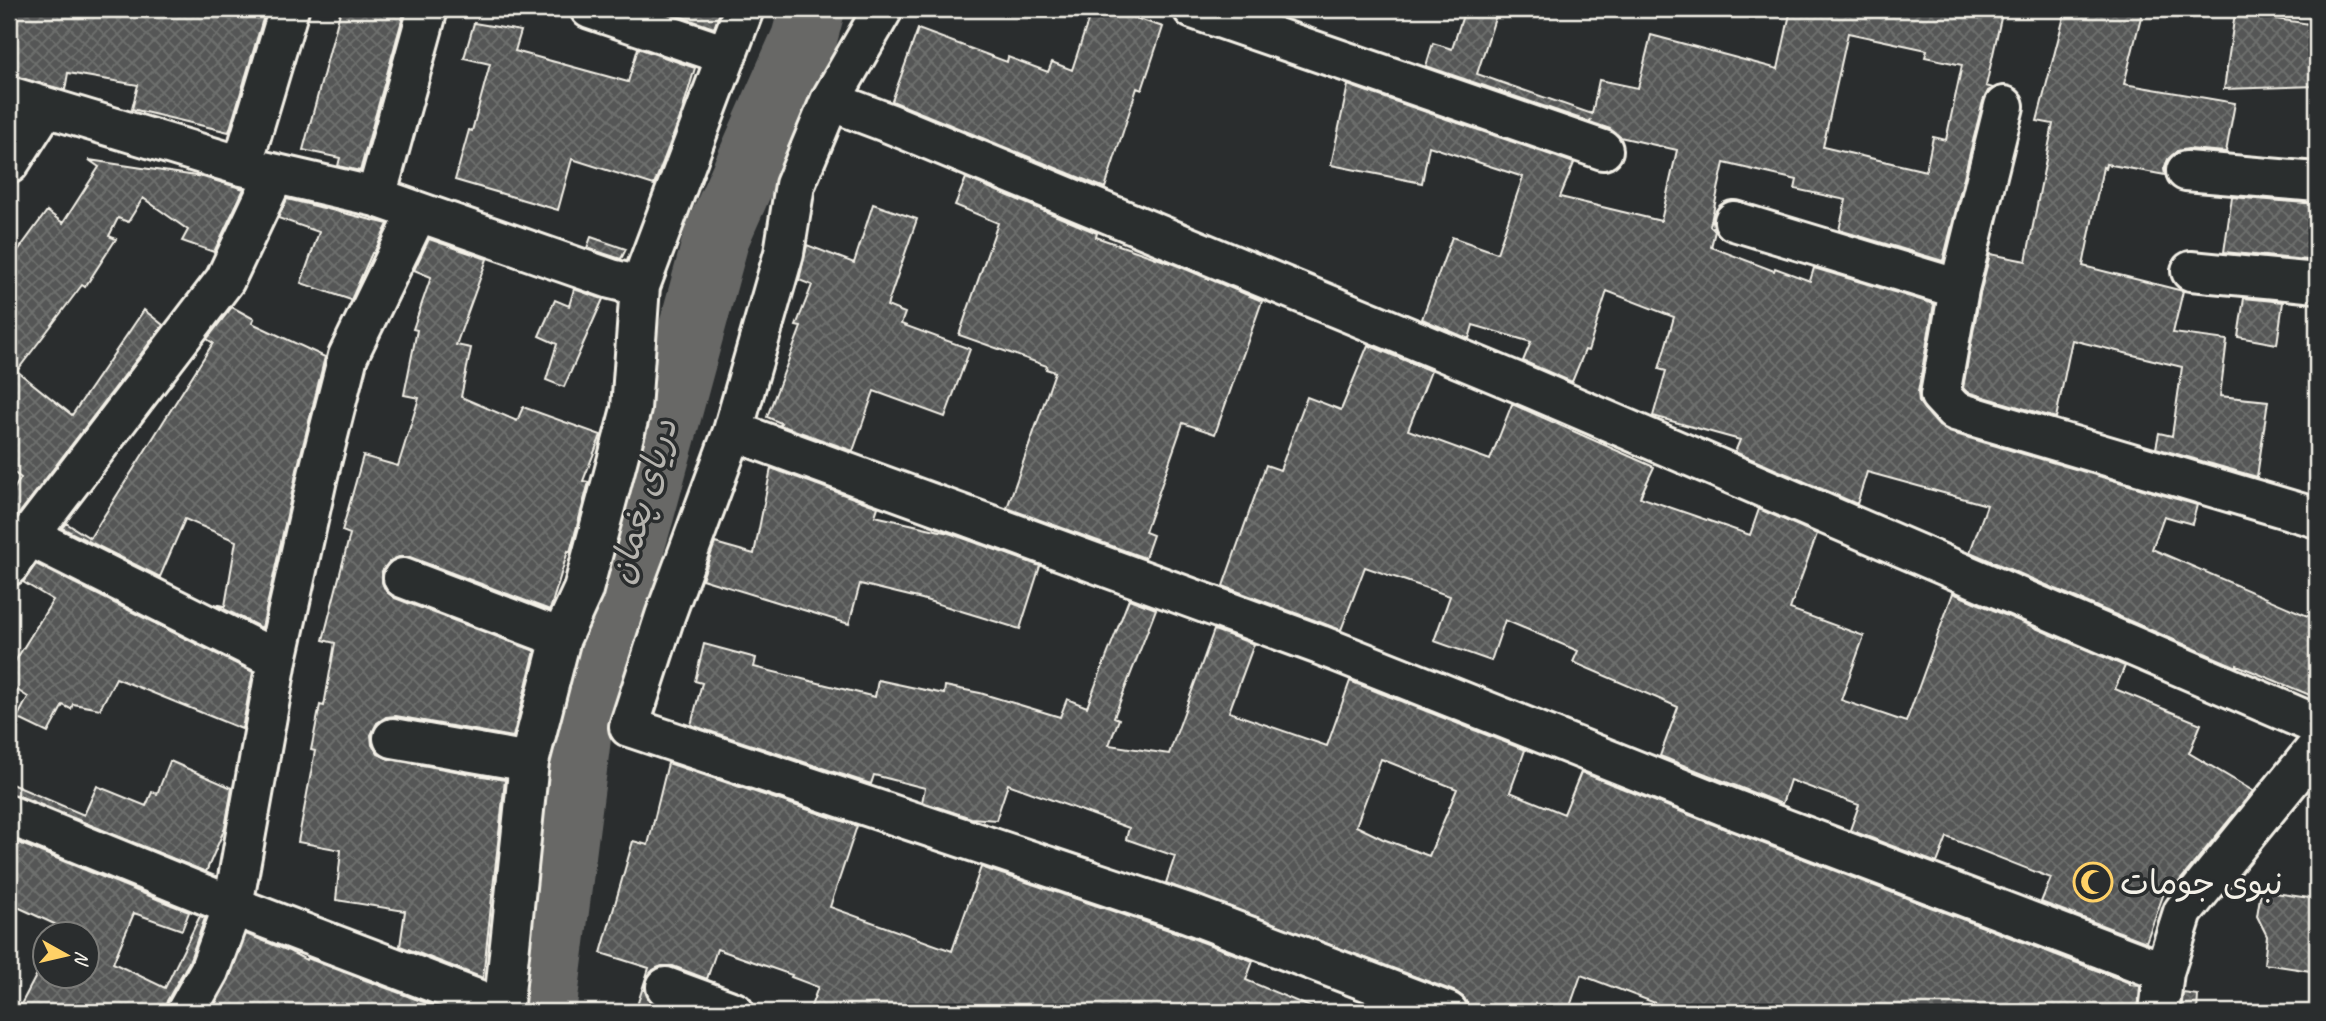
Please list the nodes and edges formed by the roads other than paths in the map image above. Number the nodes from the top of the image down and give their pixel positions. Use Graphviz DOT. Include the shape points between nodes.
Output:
graph roads {
  1 [pos="289,9"];
  2 [pos="428,9"];
  3 [pos="590,9"];
  4 [pos="744,9"];
  5 [pos="883,9"];
  6 [pos="1193,9"];
  7 [pos="726,55"];
  8 [pos="9,96"];
  9 [pos="830,101"];
  10 [pos="2004,106"];
  11 [pos="45,108"];
  12 [pos="1603,150"];
  13 [pos="9,164"];
  14 [pos="259,170"];
  15 [pos="2186,171"];
  16 [pos="2317,182"];
  17 [pos="376,197"];
  18 [pos="418,212"];
  19 [pos="1734,221"];
  20 [pos="2191,271"];
  21 [pos="2317,283"];
  22 [pos="640,286"];
  23 [pos="1959,289"];
  24 [pos="733,431"];
  25 [pos="2317,518"];
  26 [pos="19,551"];
  27 [pos="403,578"];
  28 [pos="561,638"];
  29 [pos="277,660"];
  30 [pos="2317,725"];
  31 [pos="393,738"];
  32 [pos="2317,747"];
  33 [pos="529,762"];
  34 [pos="9,815"];
  35 [pos="233,906"];
  36 [pos="2164,972"];
  37 [pos="666,988"];
  38 [pos="503,1011"];
  39 [pos="186,1012"];
  40 [pos="734,1012"];
  41 [pos="1448,1012"];
  42 [pos="2159,1012"];
  1 -- 14 [label="street"];
  2 -- 17 [label="street"];
  3 -- 7 [label="street"];
  4 -- 7 [label="street"];
  5 -- 9 [label="street"];
  6 -- 12 [label="street"];
  7 -- 22 [label="street"];
  8 -- 11 [label="street"];
  9 -- 24 [label="street" via="794,185 784,253"];
  9 -- 30 [label="street" via="1531,388"];
  10 -- 23 [label="street"];
  11 -- 13 [label="street"];
  11 -- 14 [label="street"];
  14 -- 17 [label="street"];
  14 -- 26 [label="street" via="225,280"];
  15 -- 16 [label="street"];
  17 -- 18 [label="street"];
  18 -- 22 [label="street"];
  18 -- 29 [label="street" via="348,356"];
  19 -- 23 [label="street"];
  20 -- 21 [label="street"];
  22 -- 28 [label="street" via="631,409 583,590"];
  23 -- 25 [label="street" via="1940,395 1955,411"];
  24 -- 36 [label="street" via="1320,645 1732,809"];
  24 -- 41 [label="street" via="629,727 1188,913"];
  26 -- 29 [label="street"];
  27 -- 28 [label="street"];
  28 -- 33 [label="street"];
  29 -- 35 [label="street"];
  31 -- 33 [label="street"];
  32 -- 36 [label="street" via="2183,912"];
  33 -- 38 [label="street"];
  34 -- 35 [label="street"];
  35 -- 38 [label="street"];
  35 -- 39 [label="street" via="209,971"];
  36 -- 42 [label="street"];
  37 -- 40 [label="street"];
}
